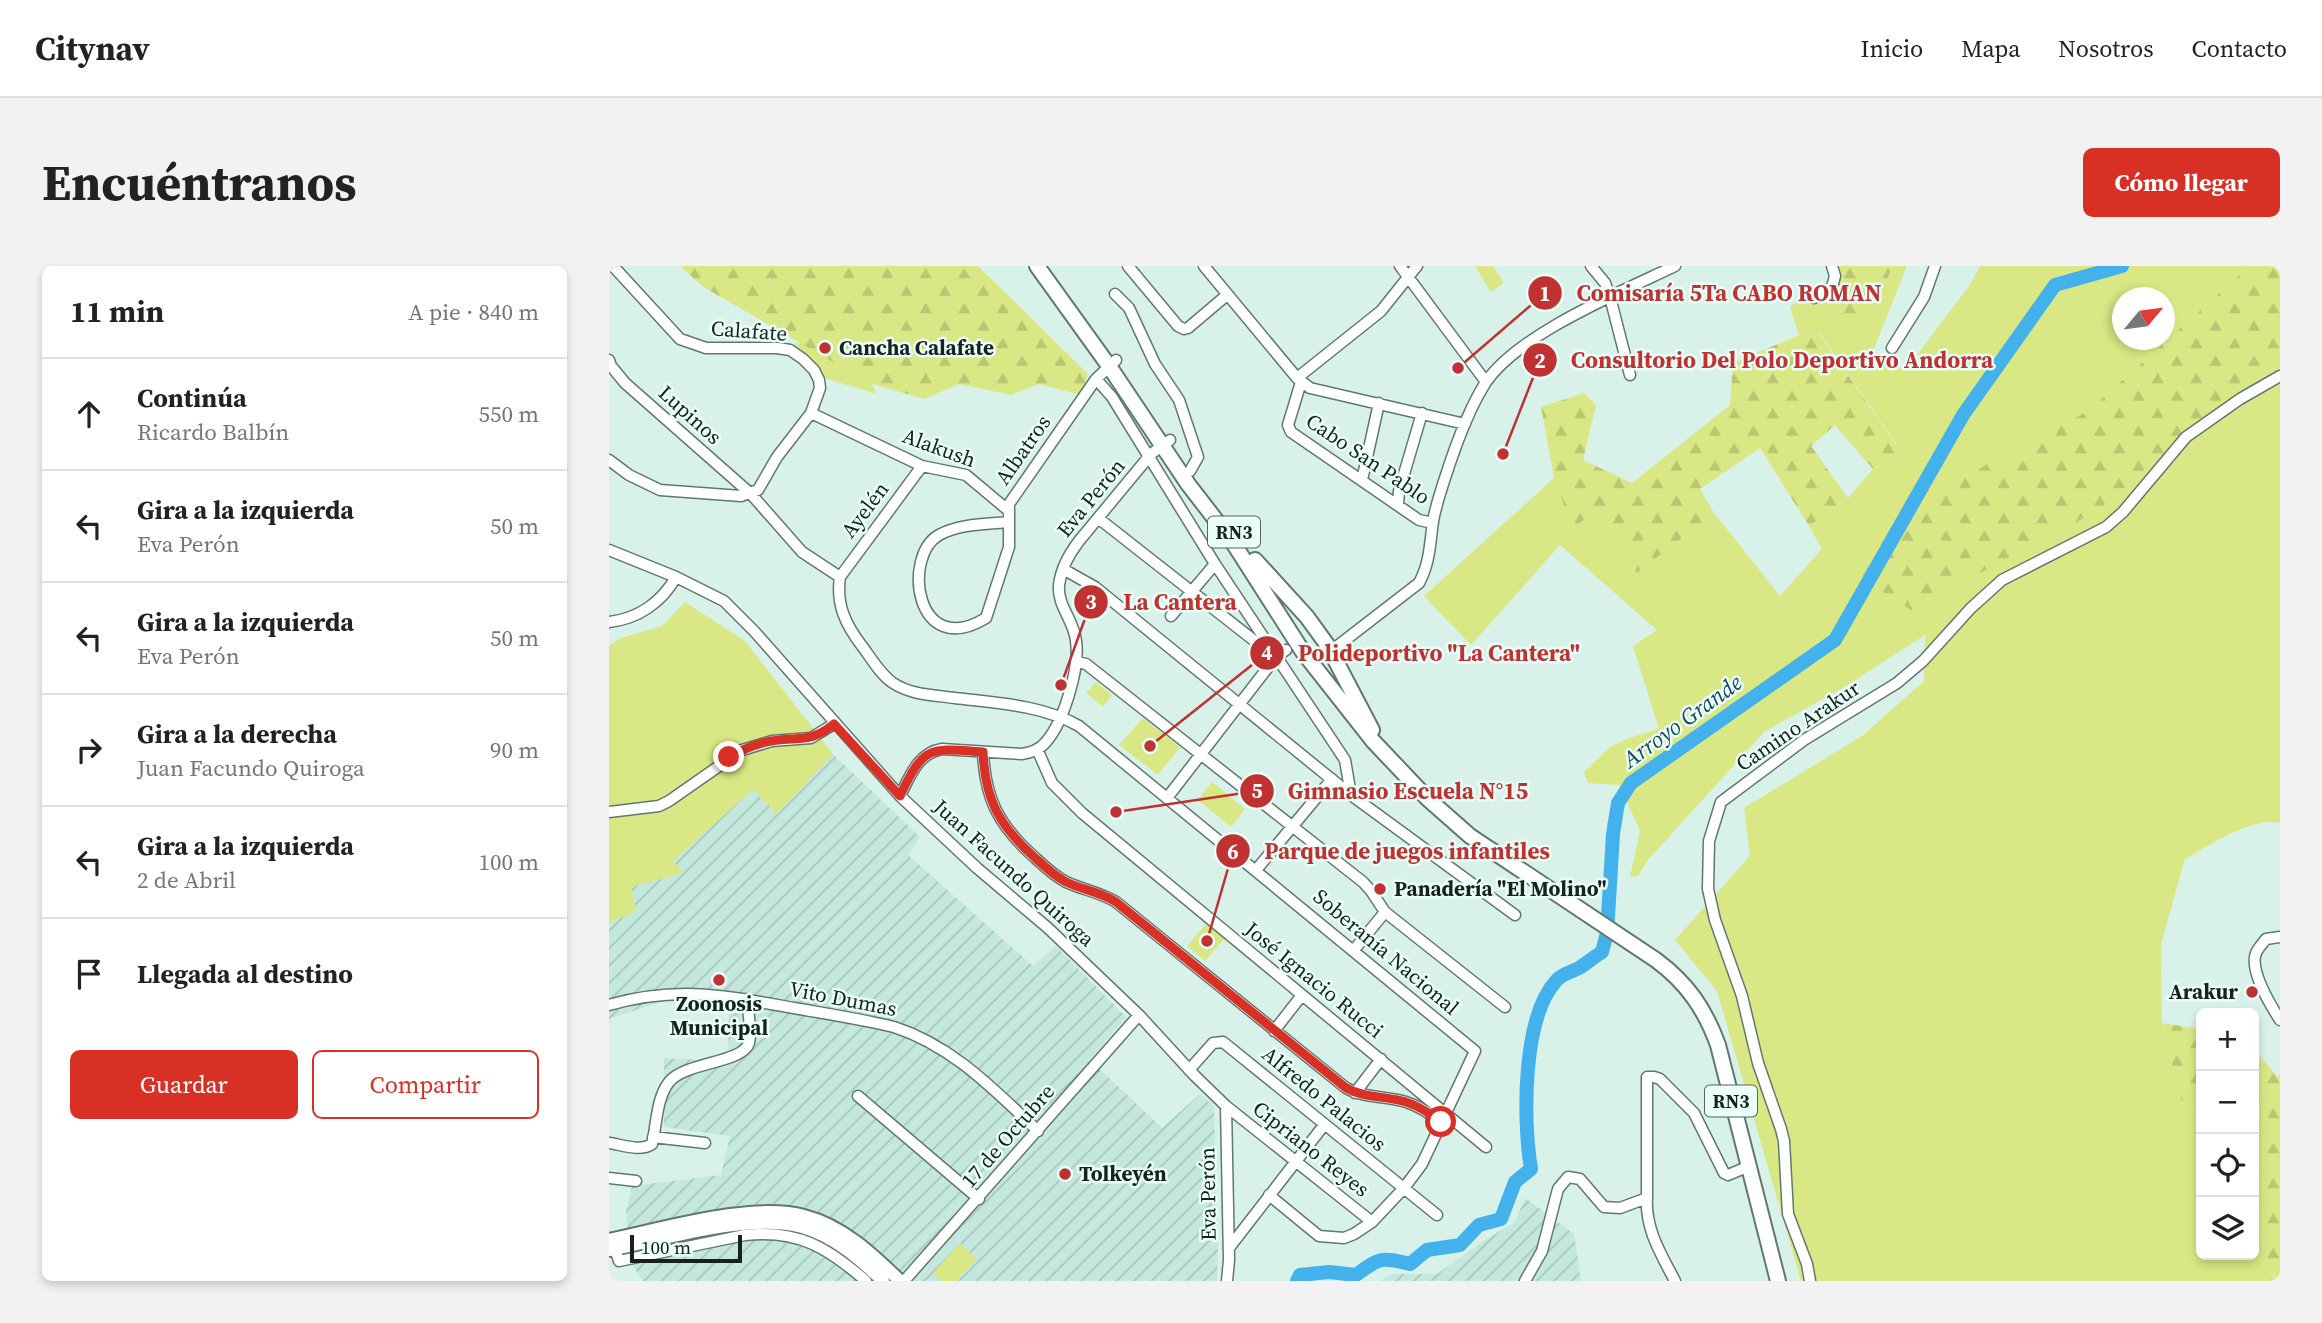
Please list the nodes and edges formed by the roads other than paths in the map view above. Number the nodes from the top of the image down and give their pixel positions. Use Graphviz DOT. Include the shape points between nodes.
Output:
graph roads {
  1 [pos="613,266"];
  2 [pos="1039,266"];
  3 [pos="1128,266"];
  4 [pos="1203,266"];
  5 [pos="1400,266"];
  6 [pos="1417,266"];
  7 [pos="1591,266"];
  8 [pos="1832,266"];
  9 [pos="1935,266"];
  10 [pos="1668,267"];
  11 [pos="1409,277"];
  12 [pos="1115,293"];
  13 [pos="1227,295"];
  14 [pos="1610,297"];
  15 [pos="1814,298"];
  16 [pos="1892,348"];
  17 [pos="609,360"];
  18 [pos="1112,363"];
  19 [pos="1630,374"];
  20 [pos="2280,376"];
  21 [pos="1095,379"];
  22 [pos="1299,380"];
  23 [pos="1486,382"];
  24 [pos="1379,403"];
  25 [pos="1422,412"];
  26 [pos="811,413"];
  27 [pos="1465,424"];
  28 [pos="1166,443"];
  29 [pos="1148,458"];
  30 [pos="609,460"];
  31 [pos="922,466"];
  32 [pos="1190,471"];
  33 [pos="1362,480"];
  34 [pos="751,494"];
  35 [pos="1398,505"];
  36 [pos="1008,516"];
  37 [pos="1098,518"];
  38 [pos="1433,523"];
  39 [pos="609,550"];
  40 [pos="1215,564"];
  41 [pos="1063,569"];
  42 [pos="676,577"];
  43 [pos="840,577"];
  44 [pos="1192,591"];
  45 [pos="1171,616"];
  46 [pos="1307,617"];
  47 [pos="609,622"];
  48 [pos="1290,632"];
  49 [pos="1318,633"];
  50 [pos="1344,640"];
  51 [pos="1286,650"];
  52 [pos="1303,652"];
  53 [pos="1332,653"];
  54 [pos="1276,657"];
  55 [pos="1077,662"];
  56 [pos="1313,667"];
  57 [pos="1241,704"];
  58 [pos="1061,716"];
  59 [pos="834,724"];
  60 [pos="1037,749"];
  61 [pos="983,752"];
  62 [pos="1199,755"];
  63 [pos="1387,755"];
  64 [pos="1332,779"];
  65 [pos="1351,794"];
  66 [pos="900,796"];
  67 [pos="1167,798"];
  68 [pos="609,812"];
  69 [pos="1291,828"];
  70 [pos="1256,870"];
  71 [pos="1385,912"];
  72 [pos="1515,915"];
  73 [pos="2280,937"];
  74 [pos="1353,951"];
  75 [pos="1303,995"];
  76 [pos="747,999"];
  77 [pos="609,1005"];
  78 [pos="1505,1007"];
  79 [pos="1139,1015"];
  80 [pos="2280,1020"];
  81 [pos="1274,1031"];
  82 [pos="1381,1059"];
  83 [pos="1188,1070"];
  84 [pos="1355,1093"];
  85 [pos="858,1096"];
  86 [pos="1226,1106"];
  87 [pos="1443,1117"];
  88 [pos="1324,1125"];
  89 [pos="1038,1131"];
  90 [pos="653,1137"];
  91 [pos="609,1143"];
  92 [pos="705,1143"];
  93 [pos="1486,1147"];
  94 [pos="1296,1161"];
  95 [pos="1747,1167"];
  96 [pos="609,1178"];
  97 [pos="636,1181"];
  98 [pos="1404,1188"];
  99 [pos="1269,1195"];
  100 [pos="1647,1198"];
  101 [pos="979,1199"];
  102 [pos="1437,1215"];
  103 [pos="1372,1222"];
  104 [pos="611,1246"];
  105 [pos="1229,1248"];
  106 [pos="866,1281"];
  107 [pos="883,1281"];
  108 [pos="902,1281"];
  109 [pos="1227,1281"];
  110 [pos="1525,1281"];
  111 [pos="1675,1281"];
  112 [pos="1777,1281"];
  113 [pos="1810,1281"];
  1 -- 26 [label="street, Calafate" via="680,339 706,348 790,350 803,359 819,380"];
  2 -- 18 [label="highway, RN3"];
  3 -- 13 [label="street" via="1184,329"];
  4 -- 13 [label="street"];
  5 -- 11 [label="street"];
  6 -- 11 [label="street"];
  7 -- 14 [label="street"];
  8 -- 15 [label="street" via="1832,287"];
  9 -- 16 [label="street" via="1924,297"];
  10 -- 14 [label="street"];
  11 -- 22 [label="street" via="1381,312"];
  11 -- 23 [label="street"];
  12 -- 32 [label="street" via="1129,308 1154,364 1179,400 1198,457"];
  13 -- 22 [label="street"];
  14 -- 19 [label="street"];
  14 -- 23 [label="street" via="1537,338"];
  17 -- 34 [label="street, Lupinos" via="625,383"];
  18 -- 21 [label="street, Albatros"];
  18 -- 28 [label="highway, RN3"];
  20 -- 113 [label="street, Camino Arakur" via="2186,437 2106,527 2002,580 1898,682 1804,740 1721,802 1709,841 1708,889 1781,1129 1788,1213"];
  21 -- 29 [label="street" via="1112,397"];
  21 -- 36 [label="street, Albatros" via="1014,496"];
  22 -- 24 [label="street" via="1310,388"];
  22 -- 33 [label="street, Cabo San Pablo" via="1288,429"];
  23 -- 27 [label="street"];
  24 -- 25 [label="street"];
  24 -- 33 [label="street"];
  25 -- 27 [label="street"];
  25 -- 35 [label="street"];
  26 -- 31 [label="street, Alakush"];
  26 -- 34 [label="street"];
  27 -- 38 [label="street"];
  28 -- 29 [label="street, Eva Perón"];
  28 -- 32 [label="highway, RN3"];
  28 -- 48 [label="highway, RN3"];
  29 -- 37 [label="street, Eva Perón"];
  29 -- 40 [label="street"];
  30 -- 34 [label="street" via="660,490"];
  31 -- 36 [label="street, Alakush" via="966,475"];
  31 -- 43 [label="street, Ayelén"];
  32 -- 46 [label="highway, RN3" via="1253,558"];
  33 -- 35 [label="street, Cabo San Pablo"];
  34 -- 43 [label="street" via="802,552"];
  35 -- 38 [label="street, Cabo San Pablo" via="1419,520"];
  36 -- 36 [label="street, Albatros" via="1009,547 986,618 956,629 938,625 919,592 926,549 951,529"];
  37 -- 41 [label="street, Eva Perón"];
  37 -- 44 [label="street"];
  38 -- 50 [label="street" via="1419,583"];
  39 -- 42 [label="street, Juan Facundo Quiroga"];
  40 -- 44 [label="street"];
  40 -- 54 [label="street"];
  41 -- 55 [label="street, Eva Perón" via="1060,600 1076,640"];
  41 -- 57 [label="street" via="1095,587"];
  42 -- 47 [label="street" via="669,590 645,610"];
  42 -- 59 [label="street, Juan Facundo Quiroga" via="718,598 739,615"];
  43 -- 58 [label="street, Soberanía Nacional" via="838,592 846,623 891,682 921,694"];
  44 -- 45 [label="street"];
  44 -- 54 [label="street"];
  46 -- 48 [label="highway" via="1295,619"];
  46 -- 49 [label="highway, RN3"];
  48 -- 51 [label="street"];
  48 -- 52 [label="highway, RN3"];
  49 -- 50 [label="street"];
  49 -- 53 [label="highway, RN3"];
  50 -- 53 [label="street"];
  51 -- 52 [label="street"];
  51 -- 54 [label="street"];
  52 -- 56 [label="highway, RN3"];
  53 -- 56 [label="highway" via="1327,664"];
  53 -- 63 [label="highway, RN3"];
  54 -- 57 [label="street"];
  54 -- 65 [label="street" via="1345,760"];
  55 -- 58 [label="street, Eva Perón"];
  55 -- 62 [label="street" via="1086,664"];
  56 -- 63 [label="highway, RN3"];
  57 -- 62 [label="street"];
  57 -- 64 [label="street"];
  58 -- 60 [label="street, Eva Perón"];
  58 -- 67 [label="street, Soberanía Nacional"];
  59 -- 66 [label="street, Juan Facundo Quiroga"];
  59 -- 68 [label="street" via="811,738 772,741 742,750 659,806"];
  60 -- 61 [label="street" via="1022,754"];
  60 -- 75 [label="street, José Ignacio Rucci" via="1052,783 1081,813"];
  61 -- 66 [label="street" via="932,751 916,765"];
  61 -- 81 [label="street" via="990,799 1015,839 1063,881 1116,902"];
  62 -- 67 [label="street"];
  62 -- 69 [label="street"];
  63 -- 95 [label="highway, RN3" via="1447,818 1682,981 1704,1012 1718,1045"];
  64 -- 65 [label="street"];
  64 -- 69 [label="street"];
  65 -- 72 [label="street"];
  66 -- 79 [label="street, Juan Facundo Quiroga"];
  67 -- 70 [label="street, Soberanía Nacional"];
  69 -- 70 [label="street"];
  69 -- 71 [label="street" via="1363,882"];
  70 -- 74 [label="street, Soberanía Nacional"];
  71 -- 74 [label="street"];
  71 -- 78 [label="street"];
  73 -- 80 [label="street" via="2266,939 2255,961 2268,1002"];
  74 -- 87 [label="street, Soberanía Nacional" via="1475,1051"];
  75 -- 81 [label="street"];
  75 -- 82 [label="street, José Ignacio Rucci"];
  76 -- 77 [label="street, Vito Dumas" via="679,992"];
  76 -- 89 [label="street, Vito Dumas" via="909,1032 980,1077"];
  76 -- 90 [label="street" via="748,1045 739,1054 690,1068 669,1082"];
  79 -- 83 [label="street, Juan Facundo Quiroga"];
  79 -- 89 [label="street, 17 de Octubre"];
  81 -- 84 [label="street"];
  82 -- 84 [label="street"];
  82 -- 87 [label="street, José Ignacio Rucci"];
  83 -- 86 [label="street, Juan Facundo Quiroga"];
  83 -- 88 [label="street, Alfredo Palacios" via="1213,1043 1223,1042"];
  84 -- 87 [label="street" via="1407,1102"];
  85 -- 101 [label="street"];
  86 -- 94 [label="street, Cipriano Reyes"];
  86 -- 105 [label="street, Eva Perón"];
  87 -- 93 [label="street, José Ignacio Rucci"];
  87 -- 98 [label="street" via="1427,1155"];
  88 -- 94 [label="street"];
  88 -- 98 [label="street, Alfredo Palacios"];
  89 -- 101 [label="street, 17 de Octubre"];
  90 -- 91 [label="street" via="646,1148"];
  90 -- 92 [label="street"];
  94 -- 99 [label="street"];
  94 -- 103 [label="street, Cipriano Reyes"];
  95 -- 100 [label="street" via="1724,1173 1694,1113 1660,1079 1651,1076 1646,1080"];
  95 -- 112 [label="highway, RN3"];
  96 -- 97 [label="street"];
  98 -- 102 [label="street, Alfredo Palacios"];
  98 -- 103 [label="street"];
  99 -- 103 [label="street" via="1319,1236 1344,1238"];
  99 -- 105 [label="street"];
  100 -- 110 [label="street" via="1620,1208 1604,1207 1580,1179 1568,1177 1558,1189 1542,1251"];
  100 -- 111 [label="street" via="1648,1222"];
  101 -- 108 [label="street, 17 de Octubre"];
  104 -- 106 [label="street" via="619,1261 745,1235 783,1234 831,1252"];
  104 -- 107 [label="main road" via="726,1227 788,1224 834,1242"];
  104 -- 108 [label="main road" via="722,1217 787,1212 838,1230"];
  105 -- 109 [label="street, Eva Perón"];
}
